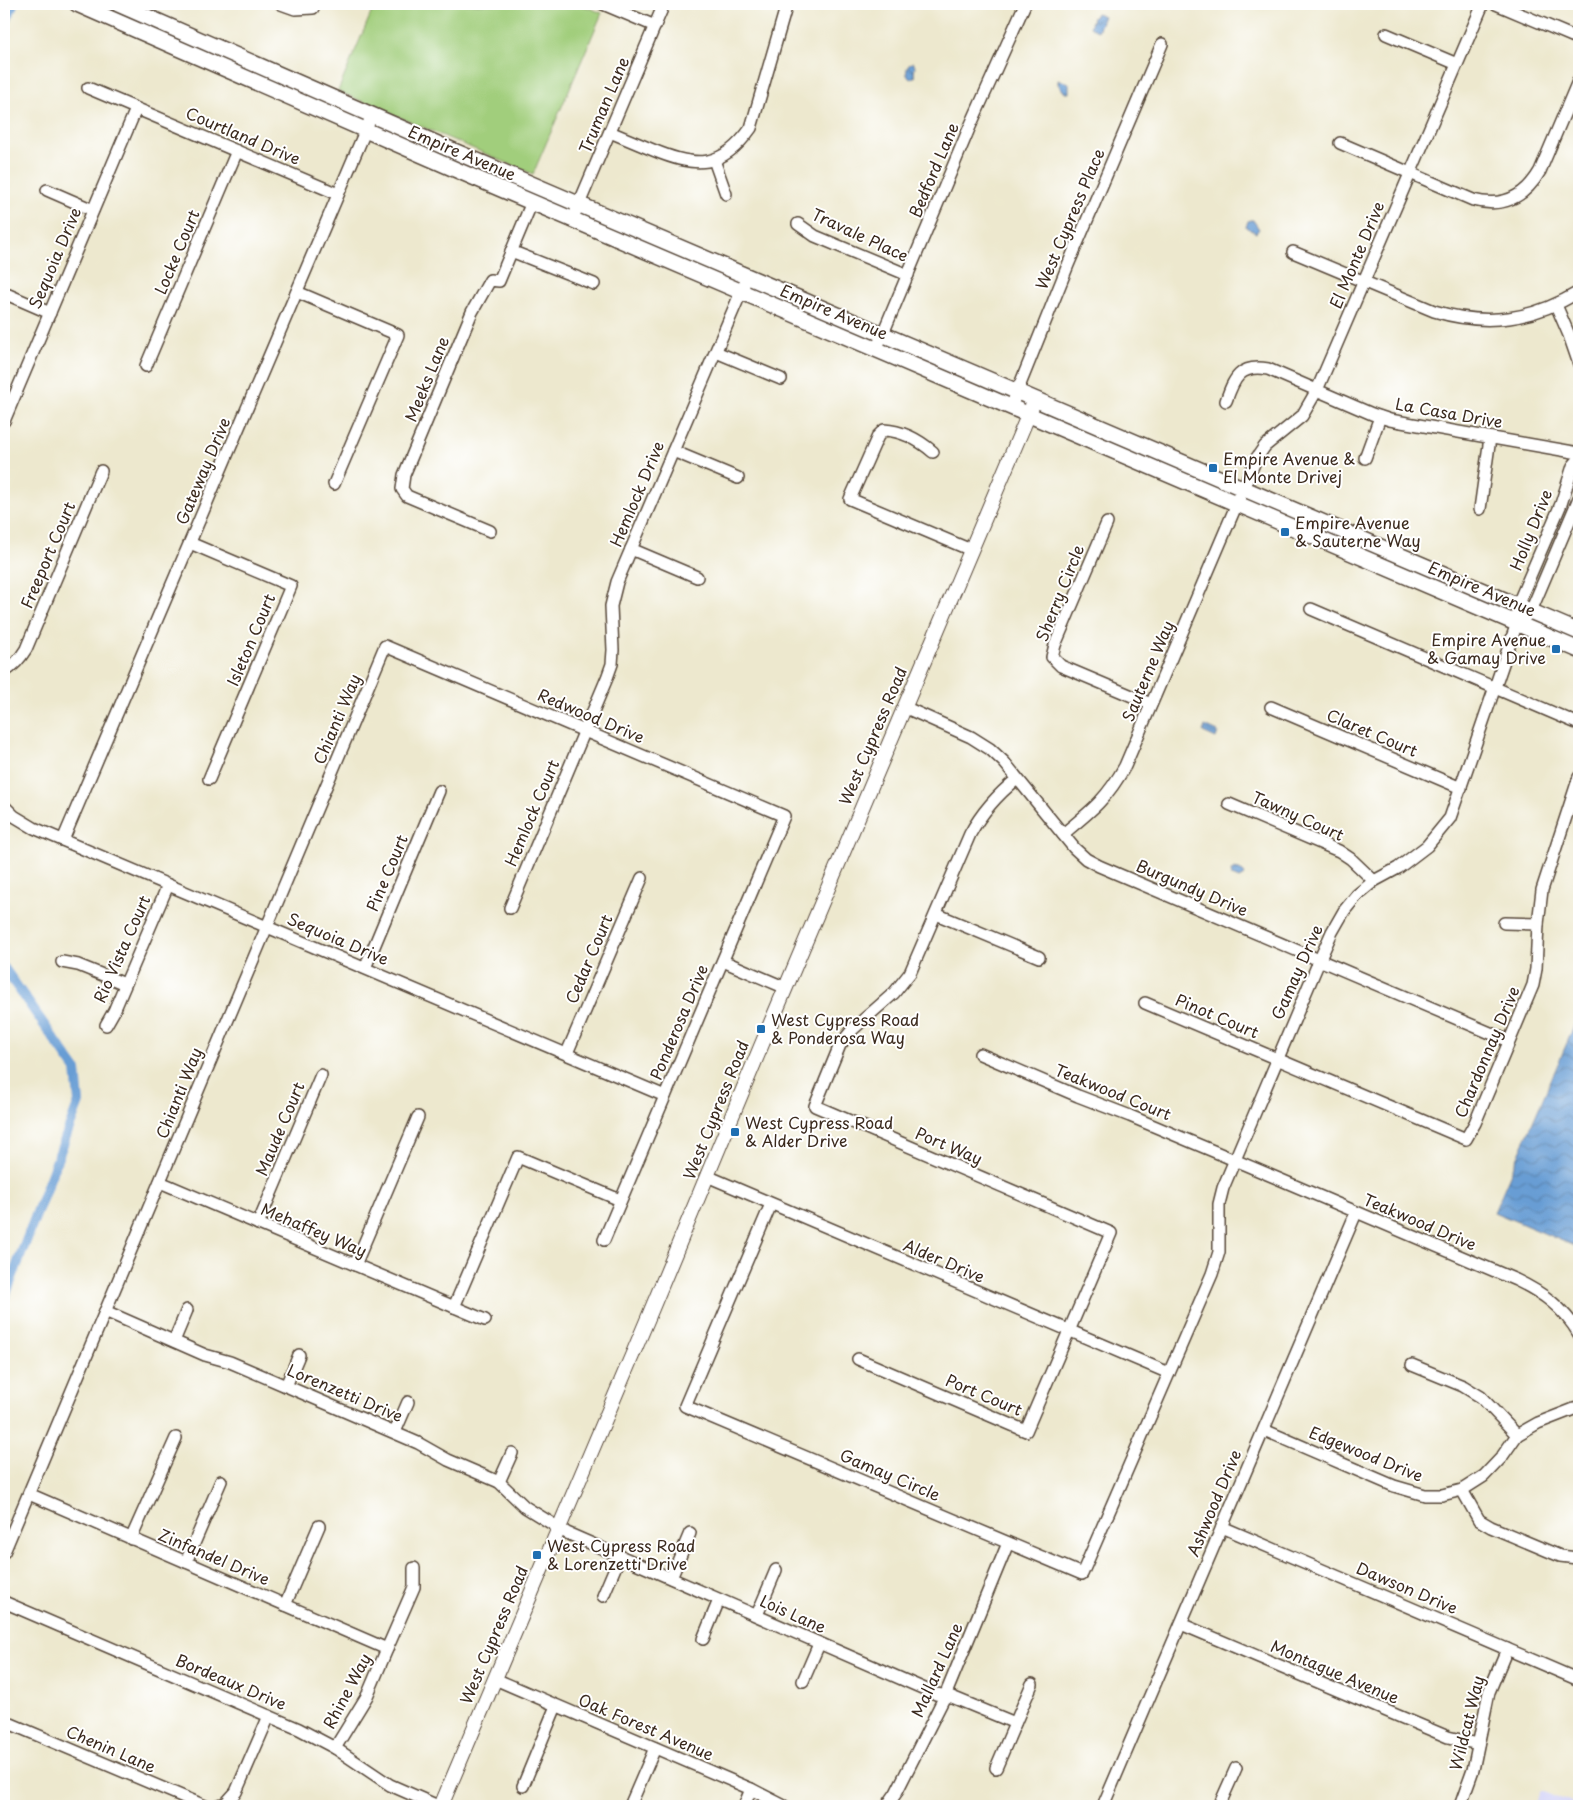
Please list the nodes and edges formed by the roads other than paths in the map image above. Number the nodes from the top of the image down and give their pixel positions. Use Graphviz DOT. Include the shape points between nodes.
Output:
graph roads {
  1 [pos="77,4"];
  2 [pos="118,4"];
  3 [pos="281,4"];
  4 [pos="603,4"];
  5 [pos="664,4"];
  6 [pos="787,4"];
  7 [pos="1025,4"];
  8 [pos="1483,4"];
  9 [pos="1496,4"];
  10 [pos="313,8"];
  11 [pos="655,26"];
  12 [pos="1386,34"];
  13 [pos="1579,39"];
  14 [pos="1162,44"];
  15 [pos="1457,64"];
  16 [pos="1579,79"];
  17 [pos="88,88"];
  18 [pos="136,109"];
  19 [pos="372,115"];
  20 [pos="365,130"];
  21 [pos="610,132"];
  22 [pos="1340,143"];
  23 [pos="237,151"];
  24 [pos="714,160"];
  25 [pos="1410,173"];
  26 [pos="47,190"];
  27 [pos="338,194"];
  28 [pos="726,194"];
  29 [pos="532,202"];
  30 [pos="579,203"];
  31 [pos="93,210"];
  32 [pos="572,219"];
  33 [pos="798,224"];
  34 [pos="511,251"];
  35 [pos="1293,252"];
  36 [pos="908,275"];
  37 [pos="748,276"];
  38 [pos="1364,281"];
  39 [pos="594,284"];
  40 [pos="741,291"];
  41 [pos="297,292"];
  42 [pos="1579,292"];
  43 [pos="4,293"];
  44 [pos="1556,305"];
  45 [pos="50,313"];
  46 [pos="883,334"];
  47 [pos="876,350"];
  48 [pos="716,352"];
  49 [pos="1579,364"];
  50 [pos="146,366"];
  51 [pos="781,379"];
  52 [pos="1317,390"];
  53 [pos="1017,391"];
  54 [pos="1035,399"];
  55 [pos="1226,401"];
  56 [pos="1011,407"];
  57 [pos="1028,415"];
  58 [pos="1380,417"];
  59 [pos="4,420"];
  60 [pos="1490,438"];
  61 [pos="673,451"];
  62 [pos="933,452"];
  63 [pos="1579,452"];
  64 [pos="1365,458"];
  65 [pos="1579,459"];
  66 [pos="101,471"];
  67 [pos="738,478"];
  68 [pos="334,484"];
  69 [pos="1243,488"];
  70 [pos="1579,498"];
  71 [pos="1237,503"];
  72 [pos="1480,509"];
  73 [pos="1107,523"];
  74 [pos="490,531"];
  75 [pos="190,543"];
  76 [pos="631,549"];
  77 [pos="971,550"];
  78 [pos="696,578"];
  79 [pos="1312,609"];
  80 [pos="1524,609"];
  81 [pos="1517,623"];
  82 [pos="1579,632"];
  83 [pos="385,646"];
  84 [pos="1579,650"];
  85 [pos="4,672"];
  86 [pos="1494,687"];
  87 [pos="1151,704"];
  88 [pos="904,707"];
  89 [pos="1271,707"];
  90 [pos="1579,724"];
  91 [pos="585,730"];
  92 [pos="1579,777"];
  93 [pos="1017,778"];
  94 [pos="209,779"];
  95 [pos="1461,788"];
  96 [pos="439,791"];
  97 [pos="1229,804"];
  98 [pos="4,806"];
  99 [pos="784,816"];
  100 [pos="1063,834"];
  101 [pos="63,840"];
  102 [pos="642,878"];
  103 [pos="1374,881"];
  104 [pos="168,885"];
  105 [pos="510,908"];
  106 [pos="936,914"];
  107 [pos="1504,923"];
  108 [pos="1538,924"];
  109 [pos="266,926"];
  110 [pos="1039,957"];
  111 [pos="1320,959"];
  112 [pos="723,961"];
  113 [pos="62,962"];
  114 [pos="365,968"];
  115 [pos="126,984"];
  116 [pos="786,988"];
  117 [pos="1145,1003"];
  118 [pos="106,1025"];
  119 [pos="1508,1041"];
  120 [pos="567,1054"];
  121 [pos="980,1054"];
  122 [pos="1277,1059"];
  123 [pos="320,1075"];
  124 [pos="665,1096"];
  125 [pos="418,1117"];
  126 [pos="1235,1160"];
  127 [pos="707,1176"];
  128 [pos="160,1182"];
  129 [pos="620,1200"];
  130 [pos="771,1204"];
  131 [pos="1356,1213"];
  132 [pos="258,1224"];
  133 [pos="604,1240"];
  134 [pos="355,1265"];
  135 [pos="454,1307"];
  136 [pos="186,1310"];
  137 [pos="105,1311"];
  138 [pos="484,1320"];
  139 [pos="1068,1331"];
  140 [pos="1579,1334"];
  141 [pos="174,1341"];
  142 [pos="299,1355"];
  143 [pos="858,1359"];
  144 [pos="1412,1365"];
  145 [pos="1169,1373"];
  146 [pos="286,1386"];
  147 [pos="408,1402"];
  148 [pos="1579,1407"];
  149 [pos="1264,1430"];
  150 [pos="395,1432"];
  151 [pos="1517,1435"];
  152 [pos="176,1438"];
  153 [pos="512,1453"];
  154 [pos="221,1481"];
  155 [pos="499,1482"];
  156 [pos="1462,1490"];
  157 [pos="28,1494"];
  158 [pos="319,1526"];
  159 [pos="1222,1527"];
  160 [pos="558,1529"];
  161 [pos="690,1533"];
  162 [pos="131,1539"];
  163 [pos="1008,1543"];
  164 [pos="4,1552"];
  165 [pos="620,1556"];
  166 [pos="1577,1558"];
  167 [pos="186,1562"];
  168 [pos="414,1568"];
  169 [pos="776,1570"];
  170 [pos="670,1578"];
  171 [pos="603,1596"];
  172 [pos="719,1600"];
  173 [pos="4,1602"];
  174 [pos="285,1605"];
  175 [pos="757,1615"];
  176 [pos="1180,1624"];
  177 [pos="703,1639"];
  178 [pos="819,1644"];
  179 [pos="1507,1648"];
  180 [pos="388,1649"];
  181 [pos="494,1679"];
  182 [pos="1579,1680"];
  183 [pos="803,1681"];
  184 [pos="1032,1684"];
  185 [pos="945,1696"];
  186 [pos="556,1706"];
  187 [pos="269,1716"];
  188 [pos="4,1720"];
  189 [pos="1015,1724"];
  190 [pos="1478,1744"];
  191 [pos="335,1748"];
  192 [pos="655,1748"];
  193 [pos="996,1768"];
  194 [pos="1236,1768"];
  195 [pos="523,1786"];
  196 [pos="751,1789"];
  197 [pos="235,1802"];
  198 [pos="205,1806"];
  199 [pos="216,1806"];
  200 [pos="440,1806"];
  201 [pos="630,1806"];
  202 [pos="744,1806"];
  203 [pos="784,1806"];
  204 [pos="887,1806"];
  205 [pos="1103,1806"];
  206 [pos="1219,1806"];
  207 [pos="1460,1806"];
  1 -- 20 [label="main road, Empire Avenue"];
  2 -- 19 [label="main road, Empire Avenue"];
  3 -- 10 [label="street" via="294,9"];
  4 -- 11 [label="street"];
  5 -- 11 [label="street, Truman Lane"];
  6 -- 24 [label="street" via="751,128 727,153"];
  7 -- 36 [label="street, Bedford Lane"];
  8 -- 15 [label="street, El Monte Drive"];
  9 -- 13 [label="street"];
  11 -- 21 [label="street, Truman Lane"];
  12 -- 15 [label="street"];
  14 -- 53 [label="street, West Cypress Place"];
  15 -- 25 [label="street, El Monte Drive"];
  16 -- 25 [label="street" via="1537,177 1524,192 1487,204"];
  17 -- 18 [label="street, Courtland Drive"];
  18 -- 23 [label="street, Courtland Drive"];
  18 -- 31 [label="street, Sequoia Drive"];
  19 -- 20 [label="street, Gateway Drive"];
  19 -- 30 [label="main road, Empire Avenue"];
  20 -- 27 [label="street, Gateway Drive"];
  20 -- 29 [label="main road, Empire Avenue"];
  21 -- 24 [label="street" via="673,158 689,162"];
  21 -- 30 [label="street, Truman Lane"];
  22 -- 25 [label="street"];
  23 -- 27 [label="street, Courtland Drive"];
  23 -- 50 [label="street, Locke Court"];
  24 -- 28 [label="street"];
  25 -- 38 [label="street, El Monte Drive"];
  26 -- 31 [label="street"];
  27 -- 41 [label="street, Gateway Drive"];
  29 -- 32 [label="main road, Empire Avenue"];
  29 -- 34 [label="street, Meeks Lane"];
  30 -- 32 [label="street, Truman Lane"];
  30 -- 37 [label="main road, Empire Avenue"];
  31 -- 45 [label="street, Sequoia Drive"];
  32 -- 40 [label="main road, Empire Avenue"];
  33 -- 36 [label="street, Travale Place" via="816,236"];
  34 -- 39 [label="street"];
  34 -- 74 [label="street, Meeks Lane" via="499,281 490,280 472,312 404,475 402,489 407,496"];
  35 -- 38 [label="street"];
  36 -- 46 [label="street, Bedford Lane"];
  37 -- 40 [label="street, Hemlock Drive"];
  37 -- 46 [label="main road, Empire Avenue"];
  38 -- 44 [label="street" via="1434,311 1474,320 1521,317"];
  38 -- 52 [label="street, El Monte Drive"];
  40 -- 47 [label="main road, Empire Avenue"];
  40 -- 48 [label="street, Hemlock Drive"];
  41 -- 68 [label="street" via="398,335"];
  41 -- 75 [label="street, Gateway Drive"];
  42 -- 44 [label="street"];
  43 -- 45 [label="street"];
  44 -- 49 [label="street"];
  45 -- 59 [label="street, Sequoia Drive"];
  46 -- 47 [label="street, Bedford Lane"];
  46 -- 53 [label="main road, Empire Avenue"];
  47 -- 56 [label="main road, Empire Avenue"];
  48 -- 51 [label="street"];
  48 -- 61 [label="street, Hemlock Drive"];
  52 -- 55 [label="street, La Casa Drive" via="1258,368 1240,373 1232,382"];
  52 -- 58 [label="street, La Casa Drive"];
  52 -- 69 [label="street, El Monte Drive" via="1302,416 1265,446"];
  53 -- 54 [label="main road, Empire Avenue"];
  53 -- 56 [label="street, West Cypress Place"];
  54 -- 57 [label="street, West Cypress Road"];
  54 -- 69 [label="main road, Empire Avenue"];
  56 -- 57 [label="main road, Empire Avenue"];
  57 -- 71 [label="main road, Empire Avenue"];
  57 -- 77 [label="street, West Cypress Road"];
  58 -- 60 [label="street, La Casa Drive"];
  58 -- 64 [label="street"];
  60 -- 63 [label="street, La Casa Drive"];
  60 -- 72 [label="street"];
  61 -- 67 [label="street"];
  61 -- 76 [label="street, Hemlock Drive"];
  62 -- 77 [label="street" via="920,441 897,431 884,430 878,436 850,499"];
  65 -- 80 [label="street, Holly Drive" via="1573,466"];
  66 -- 85 [label="street, Freeport Court" via="26,649 20,659"];
  69 -- 71 [label="street, El Monte Drive"];
  69 -- 80 [label="main road, Empire Avenue"];
  70 -- 80 [label="street, Holly Drive"];
  71 -- 81 [label="main road, Empire Avenue"];
  71 -- 87 [label="street, Sauterne Way"];
  73 -- 87 [label="street, Sherry Circle" via="1052,657 1061,666"];
  75 -- 94 [label="street, Isleton Court" via="291,586"];
  75 -- 101 [label="street, Gateway Drive"];
  76 -- 78 [label="street"];
  76 -- 91 [label="street, Hemlock Drive" via="611,606 612,664"];
  77 -- 88 [label="street, West Cypress Road"];
  79 -- 86 [label="street"];
  80 -- 81 [label="street, Holly Drive"];
  80 -- 82 [label="main road, Empire Avenue"];
  81 -- 84 [label="main road, Empire Avenue"];
  81 -- 86 [label="street, Gamay Drive"];
  83 -- 91 [label="street, Redwood Drive"];
  83 -- 109 [label="street, Chianti Way"];
  86 -- 90 [label="street"];
  86 -- 95 [label="street, Gamay Drive"];
  87 -- 100 [label="street, Sauterne Way" via="1116,784 1100,804"];
  88 -- 93 [label="street, Burgundy Drive" via="982,744"];
  88 -- 116 [label="street, West Cypress Road"];
  89 -- 95 [label="street, Claret Court"];
  91 -- 99 [label="street, Redwood Drive"];
  91 -- 105 [label="street, Hemlock Court"];
  92 -- 108 [label="street, Chardonnay Drive" via="1542,890"];
  93 -- 100 [label="street, Burgundy Drive"];
  93 -- 106 [label="street, Port Way" via="979,817"];
  95 -- 103 [label="street, Gamay Drive" via="1450,818 1427,846"];
  96 -- 114 [label="street, Pine Court"];
  97 -- 103 [label="street, Tawny Court" via="1339,851"];
  98 -- 101 [label="street, Sequoia Drive" via="24,823"];
  99 -- 112 [label="street, Ponderosa Drive"];
  100 -- 111 [label="street, Burgundy Drive" via="1086,859 1099,866"];
  101 -- 104 [label="street, Sequoia Drive"];
  102 -- 120 [label="street, Cedar Court"];
  103 -- 111 [label="street, Gamay Drive" via="1344,911"];
  104 -- 109 [label="street, Sequoia Drive"];
  104 -- 115 [label="street, Rio Vista Court"];
  106 -- 110 [label="street"];
  106 -- 139 [label="street, Port Way" via="910,974 840,1044 815,1106 1111,1233"];
  107 -- 108 [label="street"];
  108 -- 119 [label="street, Chardonnay Drive" via="1533,985"];
  109 -- 114 [label="street, Sequoia Drive"];
  109 -- 128 [label="street, Chianti Way"];
  111 -- 119 [label="street, Burgundy Drive"];
  111 -- 122 [label="street, Gamay Drive"];
  112 -- 116 [label="street"];
  112 -- 124 [label="street, Ponderosa Drive"];
  113 -- 115 [label="street"];
  114 -- 120 [label="street, Sequoia Drive"];
  115 -- 118 [label="street, Rio Vista Court"];
  116 -- 127 [label="street, West Cypress Road"];
  117 -- 122 [label="street, Pinot Court"];
  119 -- 122 [label="street, Chardonnay Drive" via="1466,1139"];
  120 -- 124 [label="street, Sequoia Drive"];
  121 -- 126 [label="street, Teakwood Court"];
  122 -- 126 [label="street, Gamay Drive"];
  123 -- 132 [label="street, Maude Court"];
  124 -- 129 [label="street, Ponderosa Drive"];
  125 -- 134 [label="street"];
  126 -- 131 [label="street, Teakwood Drive"];
  126 -- 145 [label="street, Gamay Drive" via="1219,1204 1219,1252"];
  127 -- 130 [label="street, Alder Drive"];
  127 -- 160 [label="street, West Cypress Road"];
  128 -- 132 [label="street, Mehaffey Way"];
  128 -- 137 [label="street, Chianti Way"];
  129 -- 133 [label="street, Ponderosa Drive"];
  129 -- 135 [label="street" via="518,1157"];
  130 -- 139 [label="street, Alder Drive"];
  130 -- 163 [label="street, Gamay Circle" via="685,1406"];
  131 -- 140 [label="street, Teakwood Drive" via="1531,1288 1560,1308"];
  131 -- 149 [label="street, Ashwood Drive"];
  132 -- 134 [label="street, Mehaffey Way"];
  134 -- 135 [label="street, Mehaffey Way"];
  135 -- 138 [label="street, Mehaffey Way"];
  136 -- 141 [label="street"];
  137 -- 141 [label="street, Lorenzetti Drive"];
  137 -- 157 [label="street, Chianti Way"];
  139 -- 143 [label="street, Port Court" via="1026,1431"];
  139 -- 145 [label="street, Alder Drive"];
  141 -- 146 [label="street, Lorenzetti Drive"];
  142 -- 146 [label="street"];
  144 -- 151 [label="street" via="1481,1397"];
  145 -- 163 [label="street, Gamay Circle" via="1082,1574"];
  146 -- 150 [label="street, Lorenzetti Drive"];
  147 -- 150 [label="street"];
  148 -- 151 [label="street, Edgewood Drive" via="1538,1422"];
  149 -- 156 [label="street, Edgewood Drive" via="1417,1493 1442,1495"];
  149 -- 159 [label="street, Ashwood Drive"];
  150 -- 155 [label="street, Lorenzetti Drive"];
  151 -- 156 [label="street, Edgewood Drive" via="1484,1476"];
  152 -- 162 [label="street"];
  153 -- 155 [label="street"];
  154 -- 167 [label="street"];
  155 -- 160 [label="street, Lorenzetti Drive" via="525,1508"];
  156 -- 166 [label="street" via="1479,1520 1560,1556"];
  157 -- 162 [label="street, Zinfandel Drive"];
  157 -- 164 [label="street, Chianti Way"];
  158 -- 174 [label="street"];
  159 -- 176 [label="street, Ashwood Drive"];
  159 -- 179 [label="street, Dawson Drive"];
  160 -- 165 [label="street, Lois Lane"];
  160 -- 181 [label="street, West Cypress Road"];
  161 -- 170 [label="street"];
  162 -- 167 [label="street, Zinfandel Drive"];
  163 -- 185 [label="street, Mallard Lane"];
  165 -- 170 [label="street, Lois Lane"];
  165 -- 171 [label="street"];
  167 -- 174 [label="street, Zinfandel Drive"];
  168 -- 180 [label="street, Rhine Way" via="414,1587"];
  169 -- 175 [label="street"];
  170 -- 172 [label="street, Lois Lane"];
  172 -- 175 [label="street, Lois Lane"];
  172 -- 177 [label="street"];
  173 -- 187 [label="street, Bordeaux Drive"];
  174 -- 180 [label="street, Zinfandel Drive"];
  175 -- 178 [label="street, Lois Lane"];
  176 -- 190 [label="street, Montague Avenue" via="1448,1737"];
  176 -- 205 [label="street, Ashwood Drive"];
  178 -- 183 [label="street"];
  178 -- 185 [label="street, Lois Lane"];
  179 -- 182 [label="street, Dawson Drive"];
  179 -- 190 [label="street, Wildcat Way" via="1489,1692"];
  180 -- 191 [label="street, Rhine Way" via="367,1696"];
  181 -- 186 [label="street, Oak Forest Avenue"];
  181 -- 200 [label="street, West Cypress Road"];
  184 -- 189 [label="street"];
  185 -- 189 [label="street, Lois Lane"];
  185 -- 204 [label="street, Mallard Lane"];
  186 -- 192 [label="street, Oak Forest Avenue"];
  186 -- 195 [label="street"];
  187 -- 191 [label="street, Bordeaux Drive"];
  187 -- 197 [label="street" via="236,1792"];
  188 -- 198 [label="street, Chenin Lane"];
  189 -- 193 [label="street"];
  190 -- 207 [label="street, Wildcat Way"];
  191 -- 200 [label="street, Bordeaux Drive" via="390,1785"];
  192 -- 196 [label="street, Oak Forest Avenue"];
  192 -- 201 [label="street"];
  194 -- 206 [label="street"];
  196 -- 202 [label="street"];
  196 -- 203 [label="street, Oak Forest Avenue"];
  197 -- 199 [label="street"];
}
